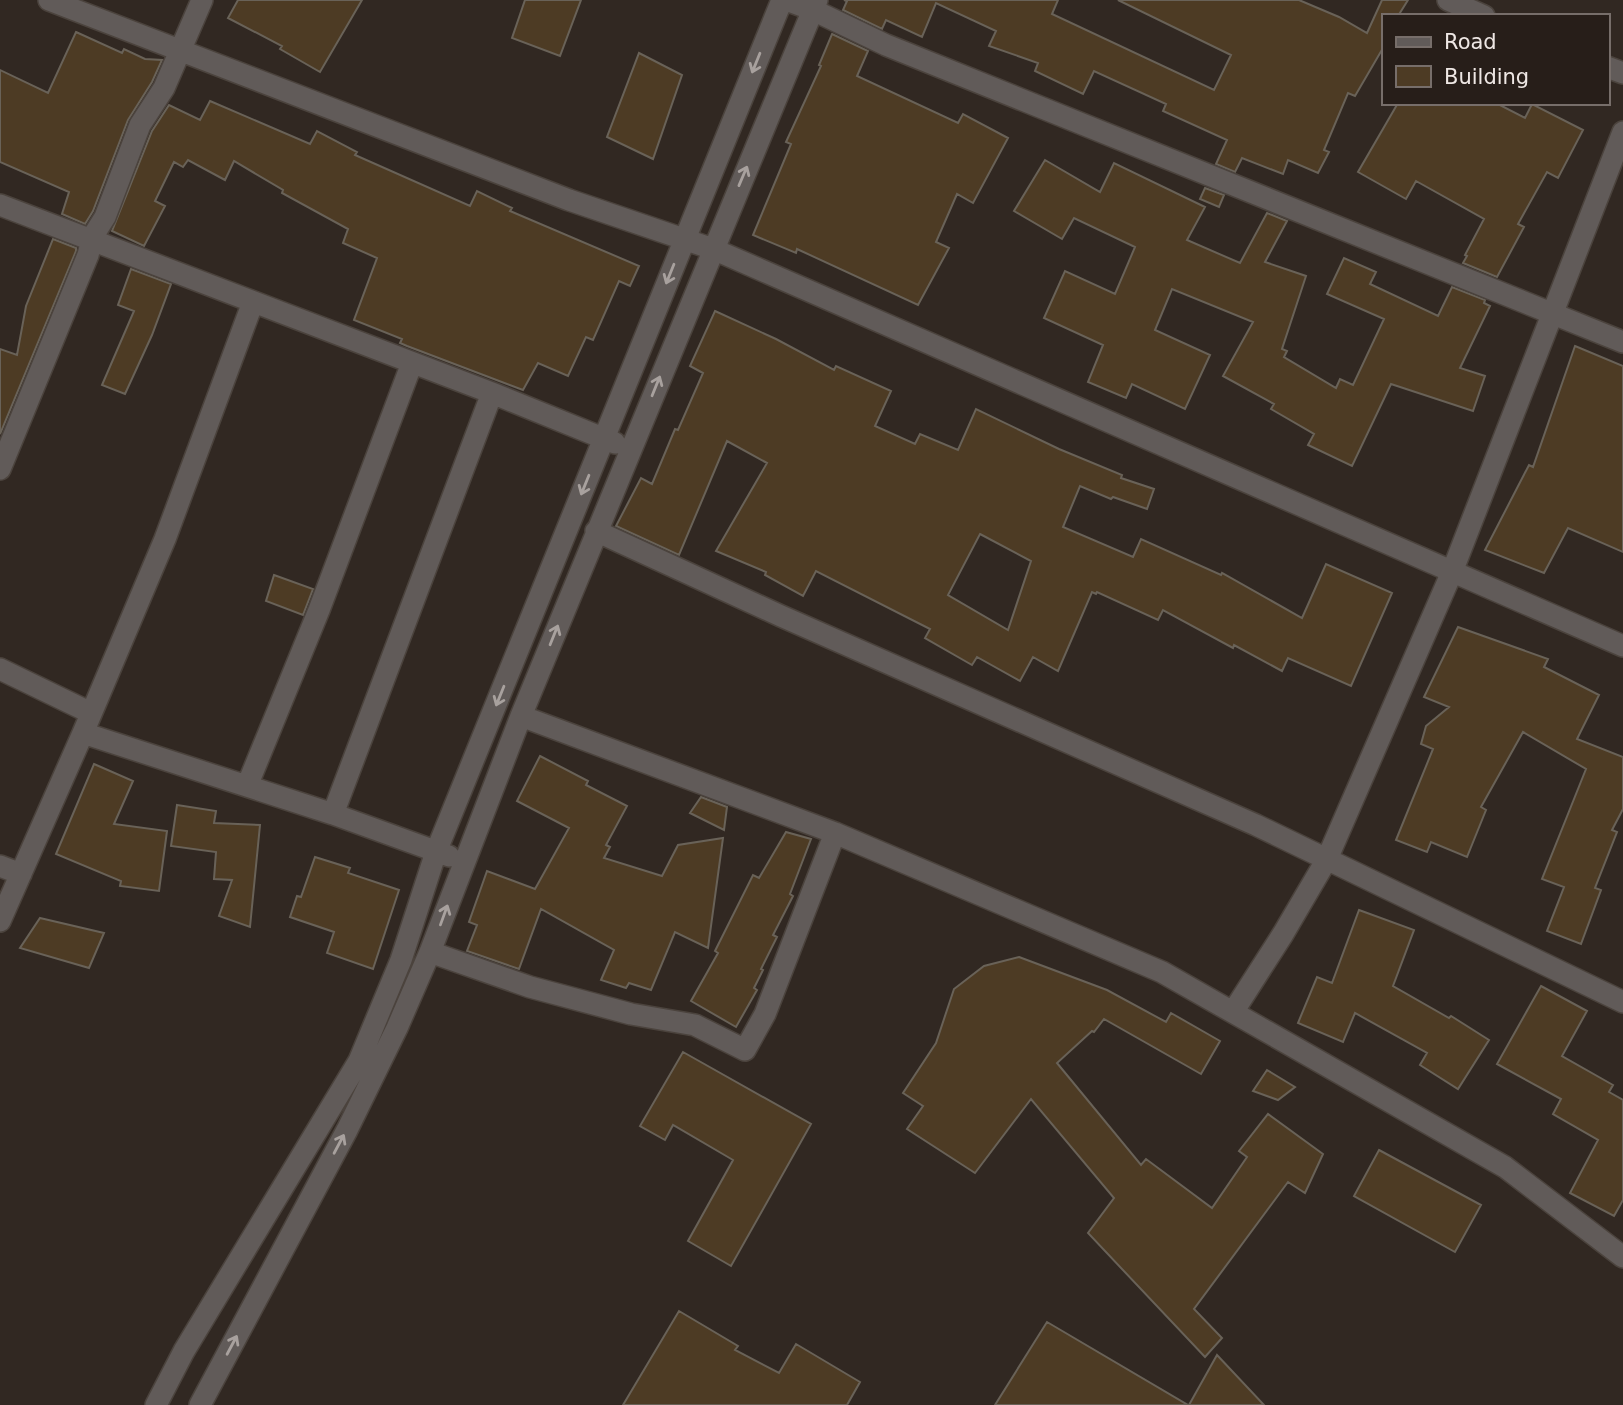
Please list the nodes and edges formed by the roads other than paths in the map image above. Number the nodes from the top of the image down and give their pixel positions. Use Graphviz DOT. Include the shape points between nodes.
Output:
graph roads {
  1 [pos="49,0"];
  2 [pos="202,0"];
  3 [pos="784,0"];
  4 [pos="1448,0"];
  5 [pos="815,5"];
  6 [pos="1480,14"];
  7 [pos="179,50"];
  8 [pos="1623,132"];
  9 [pos="0,205"];
  10 [pos="684,239"];
  11 [pos="91,240"];
  12 [pos="713,249"];
  13 [pos="253,302"];
  14 [pos="1552,314"];
  15 [pos="1623,342"];
  16 [pos="412,363"];
  17 [pos="492,393"];
  18 [pos="604,439"];
  19 [pos="630,449"];
  20 [pos="0,469"];
  21 [pos="596,531"];
  22 [pos="1452,572"];
  23 [pos="1623,646"];
  24 [pos="0,668"];
  25 [pos="91,713"];
  26 [pos="521,716"];
  27 [pos="83,733"];
  28 [pos="247,786"];
  29 [pos="333,814"];
  30 [pos="835,832"];
  31 [pos="436,852"];
  32 [pos="1327,859"];
  33 [pos="464,862"];
  34 [pos="0,866"];
  35 [pos="21,874"];
  36 [pos="0,921"];
  37 [pos="430,951"];
  38 [pos="1623,1002"];
  39 [pos="1233,1012"];
  40 [pos="1623,1257"];
  41 [pos="156,1405"];
  42 [pos="200,1405"];
  1 -- 7 [label="street"];
  2 -- 7 [label="street"];
  3 -- 5 [label="street"];
  3 -- 10 [label="street, one-way"];
  4 -- 6 [label="street"];
  12 -- 5 [label="street, one-way"];
  5 -- 14 [label="street" via="886,45"];
  7 -- 10 [label="street" via="556,195"];
  7 -- 11 [label="street" via="164,88 140,125 105,217"];
  8 -- 14 [label="street"];
  9 -- 11 [label="street"];
  10 -- 12 [label="street"];
  10 -- 18 [label="street, one-way"];
  11 -- 13 [label="street"];
  11 -- 20 [label="street"];
  19 -- 12 [label="street, one-way"];
  12 -- 22 [label="street"];
  13 -- 16 [label="street"];
  13 -- 25 [label="street" via="165,539"];
  14 -- 15 [label="street"];
  14 -- 22 [label="street"];
  16 -- 17 [label="street"];
  16 -- 28 [label="street"];
  17 -- 18 [label="street"];
  17 -- 29 [label="street"];
  18 -- 19 [label="street"];
  18 -- 31 [label="street, one-way"];
  19 -- 21 [label="street"];
  26 -- 21 [label="street, one-way"];
  21 -- 32 [label="street"];
  22 -- 23 [label="street"];
  22 -- 32 [label="street"];
  24 -- 25 [label="street"];
  25 -- 27 [label="street"];
  26 -- 30 [label="street"];
  26 -- 33 [label="street"];
  27 -- 28 [label="street"];
  27 -- 35 [label="street"];
  28 -- 29 [label="street"];
  29 -- 31 [label="street"];
  30 -- 37 [label="street" via="765,1014 745,1050 695,1025 631,1014 530,986"];
  30 -- 39 [label="street" via="1162,972"];
  31 -- 33 [label="street"];
  31 -- 41 [label="street" via="401,960 359,1061"];
  32 -- 38 [label="street"];
  32 -- 39 [label="street"];
  37 -- 33 [label="street, one-way"];
  34 -- 35 [label="street"];
  35 -- 36 [label="street"];
  42 -- 37 [label="street, one-way" via="347,1130"];
  39 -- 40 [label="street" via="1505,1167"];
}
